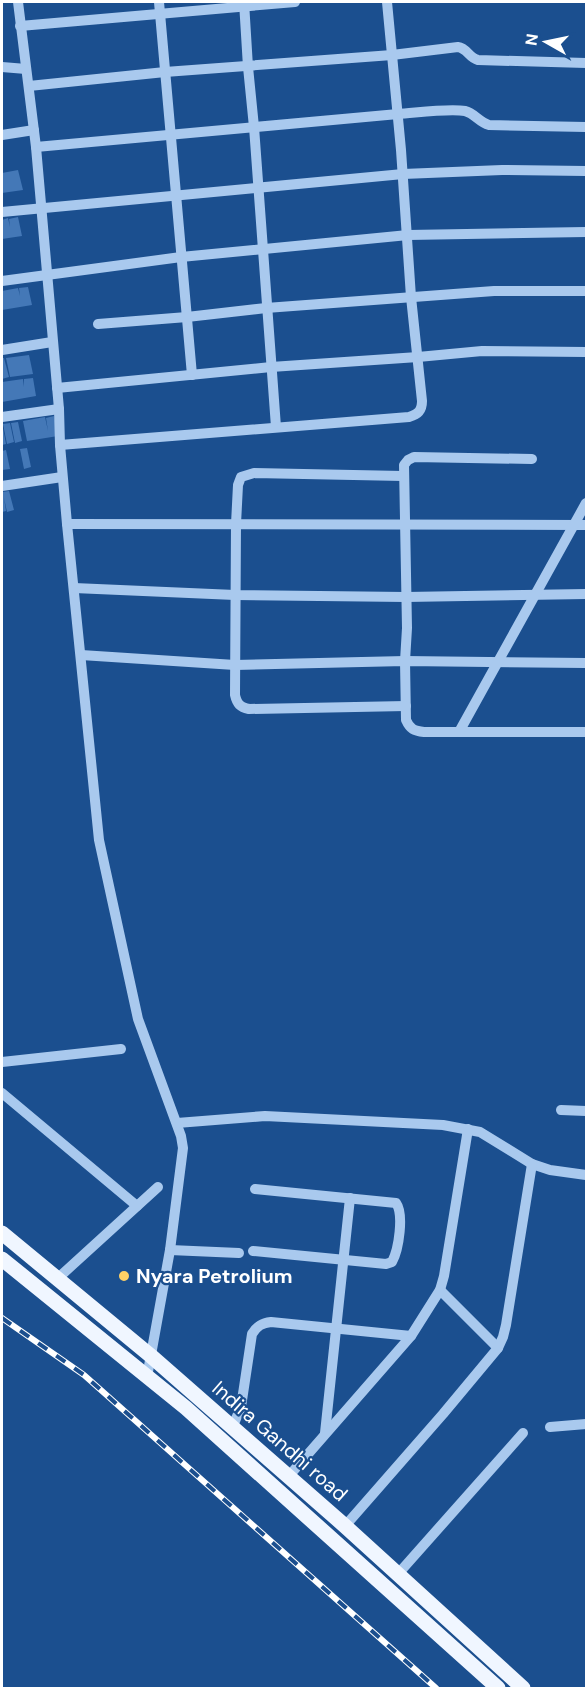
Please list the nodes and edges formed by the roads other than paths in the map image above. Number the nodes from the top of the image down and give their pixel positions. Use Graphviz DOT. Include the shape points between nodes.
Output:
graph roads {
  1 [pos="18,2"];
  2 [pos="159,2"];
  3 [pos="295,2"];
  4 [pos="387,2"];
  5 [pos="244,4"];
  6 [pos="160,14"];
  7 [pos="20,26"];
  8 [pos="392,55"];
  9 [pos="586,63"];
  10 [pos="2,67"];
  11 [pos="248,67"];
  12 [pos="26,69"];
  13 [pos="165,72"];
  14 [pos="28,86"];
  15 [pos="398,114"];
  16 [pos="254,127"];
  17 [pos="586,127"];
  18 [pos="34,130"];
  19 [pos="2,135"];
  20 [pos="170,135"];
  21 [pos="36,147"];
  22 [pos="586,171"];
  23 [pos="403,174"];
  24 [pos="258,188"];
  25 [pos="176,195"];
  26 [pos="42,207"];
  27 [pos="2,212"];
  28 [pos="586,231"];
  29 [pos="408,235"];
  30 [pos="262,249"];
  31 [pos="182,257"];
  32 [pos="46,274"];
  33 [pos="2,281"];
  34 [pos="586,291"];
  35 [pos="411,297"];
  36 [pos="266,308"];
  37 [pos="187,317"];
  38 [pos="98,324"];
  39 [pos="52,342"];
  40 [pos="2,350"];
  41 [pos="586,352"];
  42 [pos="418,357"];
  43 [pos="271,367"];
  44 [pos="192,375"];
  45 [pos="57,388"];
  46 [pos="59,409"];
  47 [pos="2,417"];
  48 [pos="276,427"];
  49 [pos="60,445"];
  50 [pos="532,459"];
  51 [pos="403,476"];
  52 [pos="62,477"];
  53 [pos="2,486"];
  54 [pos="586,503"];
  55 [pos="67,524"];
  56 [pos="237,524"];
  57 [pos="405,525"];
  58 [pos="581,525"];
  59 [pos="74,588"];
  60 [pos="537,594"];
  61 [pos="586,594"];
  62 [pos="235,595"];
  63 [pos="406,597"];
  64 [pos="81,655"];
  65 [pos="405,661"];
  66 [pos="499,661"];
  67 [pos="586,663"];
  68 [pos="235,664"];
  69 [pos="406,706"];
  70 [pos="459,732"];
  71 [pos="586,732"];
  72 [pos="121,1049"];
  73 [pos="2,1062"];
  74 [pos="2,1093"];
  75 [pos="561,1110"];
  76 [pos="586,1111"];
  77 [pos="177,1124"];
  78 [pos="468,1129"];
  79 [pos="532,1164"];
  80 [pos="586,1174"];
  81 [pos="158,1187"];
  82 [pos="255,1189"];
  83 [pos="350,1198"];
  84 [pos="137,1206"];
  85 [pos="2,1233"];
  86 [pos="170,1250"];
  87 [pos="253,1251"];
  88 [pos="239,1253"];
  89 [pos="2,1259"];
  90 [pos="343,1259"];
  91 [pos="57,1279"];
  92 [pos="440,1290"];
  93 [pos="335,1328"];
  94 [pos="411,1336"];
  95 [pos="498,1348"];
  96 [pos="151,1356"];
  97 [pos="147,1377"];
  98 [pos="586,1424"];
  99 [pos="232,1428"];
  100 [pos="550,1428"];
  101 [pos="523,1433"];
  102 [pos="325,1434"];
  103 [pos="288,1477"];
  104 [pos="345,1526"];
  105 [pos="398,1574"];
  106 [pos="498,1689"];
  107 [pos="522,1689"];
  1 -- 7 [label="street"];
  2 -- 6 [label="street"];
  3 -- 5 [label="street"];
  4 -- 8 [label="street"];
  5 -- 6 [label="street"];
  5 -- 11 [label="street"];
  6 -- 7 [label="street"];
  6 -- 13 [label="street"];
  7 -- 12 [label="street"];
  8 -- 9 [label="street" via="458,46 478,60"];
  8 -- 11 [label="street"];
  8 -- 15 [label="street"];
  10 -- 12 [label="street"];
  11 -- 13 [label="street"];
  11 -- 16 [label="street"];
  12 -- 14 [label="street"];
  13 -- 14 [label="street"];
  13 -- 20 [label="street"];
  14 -- 18 [label="street"];
  15 -- 16 [label="street"];
  15 -- 17 [label="street" via="463,110 489,125"];
  15 -- 23 [label="street"];
  16 -- 20 [label="street"];
  16 -- 24 [label="street"];
  18 -- 19 [label="street"];
  18 -- 21 [label="street"];
  20 -- 21 [label="street"];
  20 -- 25 [label="street"];
  21 -- 26 [label="street"];
  22 -- 23 [label="street"];
  23 -- 24 [label="street"];
  23 -- 29 [label="street"];
  24 -- 25 [label="street"];
  24 -- 30 [label="street"];
  25 -- 26 [label="street"];
  25 -- 31 [label="street"];
  26 -- 27 [label="street"];
  26 -- 32 [label="street"];
  28 -- 29 [label="street"];
  29 -- 30 [label="street"];
  29 -- 35 [label="street"];
  30 -- 31 [label="street"];
  30 -- 36 [label="street"];
  31 -- 32 [label="street"];
  31 -- 37 [label="street"];
  32 -- 33 [label="street"];
  32 -- 39 [label="street"];
  34 -- 35 [label="street" via="494,291"];
  35 -- 36 [label="street"];
  35 -- 42 [label="street"];
  36 -- 37 [label="street"];
  36 -- 43 [label="street"];
  37 -- 38 [label="street"];
  37 -- 44 [label="street"];
  39 -- 40 [label="street"];
  39 -- 45 [label="street"];
  41 -- 42 [label="street" via="482,351"];
  42 -- 43 [label="street"];
  42 -- 48 [label="street" via="422,409 418,414"];
  43 -- 44 [label="street"];
  43 -- 48 [label="street"];
  44 -- 45 [label="street"];
  45 -- 46 [label="street"];
  46 -- 47 [label="street"];
  46 -- 49 [label="street"];
  48 -- 49 [label="street"];
  49 -- 52 [label="street"];
  50 -- 51 [label="street" via="414,457 404,465"];
  51 -- 56 [label="street" via="248,474 241,477 238,485"];
  51 -- 57 [label="street"];
  52 -- 53 [label="street"];
  52 -- 55 [label="street"];
  54 -- 58 [label="street"];
  55 -- 56 [label="street"];
  55 -- 59 [label="street"];
  56 -- 57 [label="street"];
  56 -- 62 [label="street"];
  57 -- 58 [label="street"];
  57 -- 63 [label="street"];
  58 -- 60 [label="street"];
  59 -- 62 [label="street"];
  59 -- 64 [label="street"];
  60 -- 61 [label="street"];
  60 -- 63 [label="street"];
  60 -- 66 [label="street"];
  62 -- 63 [label="street"];
  62 -- 68 [label="street"];
  63 -- 65 [label="street"];
  64 -- 68 [label="street"];
  64 -- 77 [label="street" via="99,840 138,1019"];
  65 -- 66 [label="street"];
  65 -- 68 [label="street"];
  65 -- 69 [label="street"];
  66 -- 67 [label="street"];
  66 -- 70 [label="street"];
  68 -- 69 [label="street" via="235,695 242,708"];
  69 -- 70 [label="street" via="406,720 416,731"];
  70 -- 71 [label="street"];
  72 -- 73 [label="street"];
  74 -- 84 [label="street"];
  75 -- 76 [label="street"];
  77 -- 78 [label="street" via="265,1116 431,1123"];
  77 -- 86 [label="street" via="183,1148"];
  78 -- 79 [label="street" via="488,1136"];
  78 -- 92 [label="street"];
  79 -- 80 [label="street"];
  79 -- 95 [label="street" via="506,1325"];
  81 -- 84 [label="street"];
  82 -- 83 [label="street"];
  83 -- 90 [label="street"];
  83 -- 90 [label="street" via="396,1203 400,1218 396,1255 386,1264"];
  84 -- 91 [label="street"];
  85 -- 91 [label="main road, Indira Gandhi road"];
  86 -- 88 [label="street"];
  86 -- 96 [label="street"];
  87 -- 90 [label="street"];
  89 -- 97 [label="main road, Indira Gandhi road"];
  90 -- 93 [label="street"];
  91 -- 96 [label="main road, Indira Gandhi road"];
  92 -- 94 [label="street"];
  92 -- 95 [label="street"];
  93 -- 94 [label="street"];
  93 -- 99 [label="street" via="271,1322 256,1328 241,1407"];
  93 -- 102 [label="street"];
  94 -- 102 [label="street"];
  95 -- 104 [label="street"];
  96 -- 97 [label="street"];
  96 -- 99 [label="main road, Indira Gandhi road"];
  97 -- 106 [label="main road, Indira Gandhi road"];
  98 -- 100 [label="street"];
  99 -- 103 [label="main road, Indira Gandhi road"];
  101 -- 105 [label="street"];
  102 -- 103 [label="street"];
  103 -- 104 [label="main road, Indira Gandhi road"];
  104 -- 105 [label="main road, Indira Gandhi road"];
  105 -- 107 [label="main road, Indira Gandhi road"];
}
